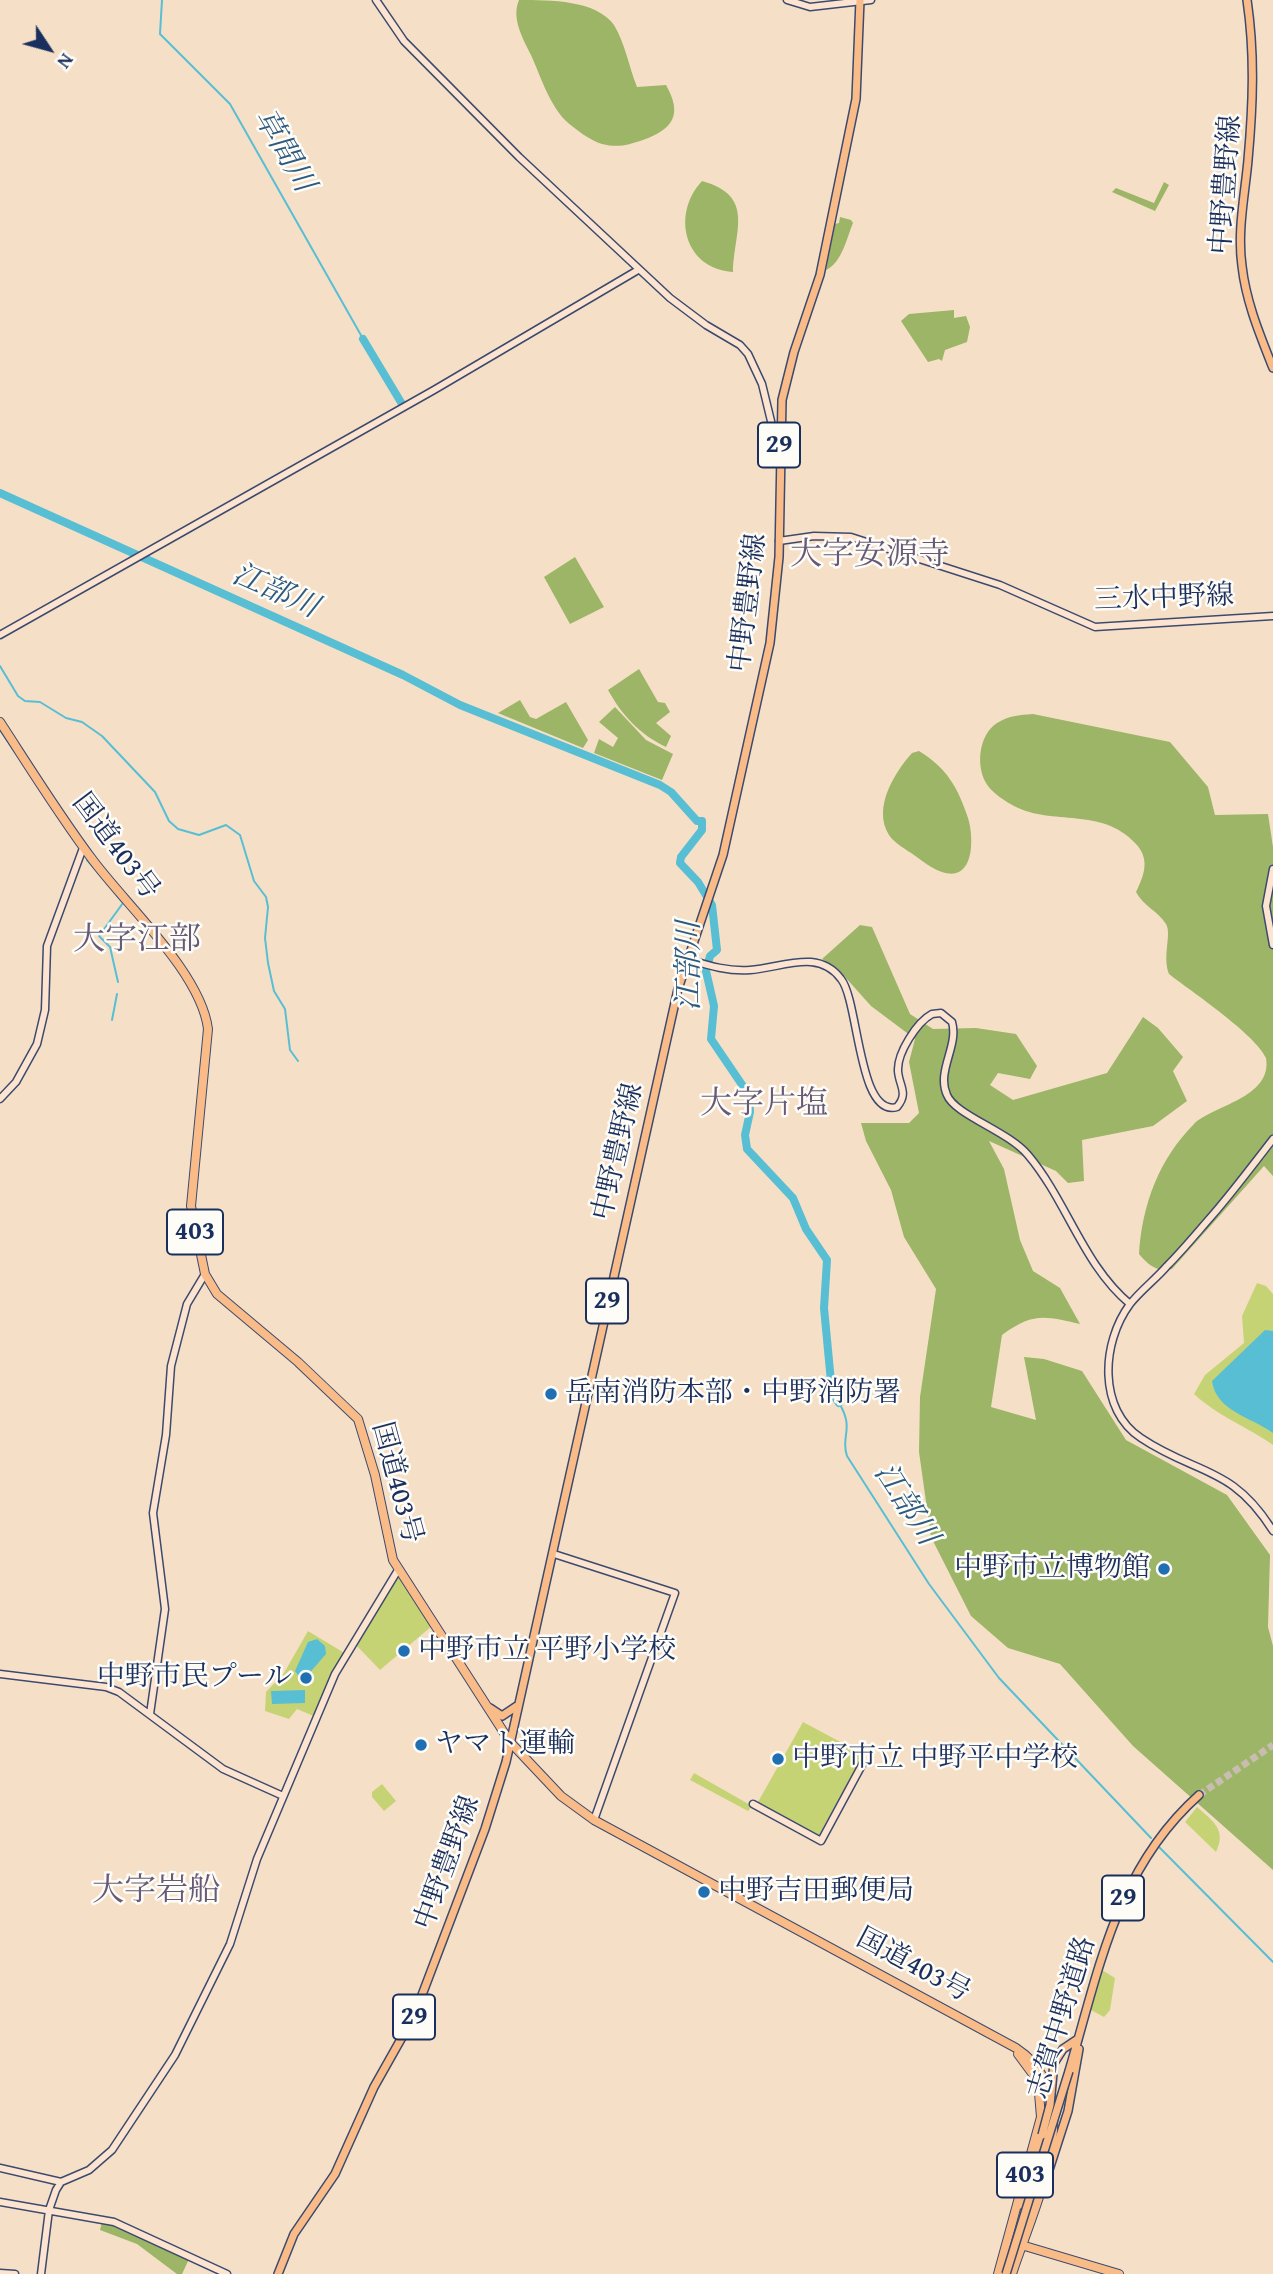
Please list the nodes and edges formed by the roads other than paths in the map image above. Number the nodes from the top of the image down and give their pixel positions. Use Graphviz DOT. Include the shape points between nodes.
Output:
graph roads {
  1 [pos="376,0"];
  2 [pos="788,0"];
  3 [pos="871,0"];
  4 [pos="1247,0"];
  5 [pos="860,1"];
  6 [pos="638,270"];
  7 [pos="1273,368"];
  8 [pos="779,463"];
  9 [pos="779,541"];
  10 [pos="1273,616"];
  11 [pos="0,635"];
  12 [pos="0,722"];
  13 [pos="83,848"];
  14 [pos="1273,869"];
  15 [pos="1273,945"];
  16 [pos="687,959"];
  17 [pos="0,1099"];
  18 [pos="1273,1139"];
  19 [pos="205,1274"];
  20 [pos="1130,1304"];
  21 [pos="1273,1531"];
  22 [pos="554,1554"];
  23 [pos="398,1570"];
  24 [pos="0,1674"];
  25 [pos="519,1702"];
  26 [pos="490,1708"];
  27 [pos="150,1714"];
  28 [pos="510,1742"];
  29 [pos="869,1752"];
  30 [pos="1199,1795"];
  31 [pos="283,1796"];
  32 [pos="753,1804"];
  33 [pos="594,1820"];
  34 [pos="1084,2021"];
  35 [pos="996,2037"];
  36 [pos="1079,2037"];
  37 [pos="1072,2073"];
  38 [pos="1054,2105"];
  39 [pos="1042,2109"];
  40 [pos="0,2168"];
  41 [pos="61,2182"];
  42 [pos="1039,2189"];
  43 [pos="0,2202"];
  44 [pos="49,2210"];
  45 [pos="1017,2215"];
  46 [pos="1009,2241"];
  47 [pos="1021,2245"];
  48 [pos="0,2273"];
  49 [pos="15,2274"];
  50 [pos="41,2274"];
  51 [pos="227,2274"];
  52 [pos="278,2274"];
  53 [pos="998,2274"];
  54 [pos="1006,2274"];
  55 [pos="1012,2274"];
  56 [pos="1119,2274"];
  1 -- 6 [label="street" via="404,41 460,99"];
  2 -- 5 [label="street" via="810,7"];
  3 -- 5 [label="street"];
  4 -- 7 [label="main road, 中野豊野線" via="1254,84 1241,267 1255,324"];
  5 -- 8 [label="main road, 中野豊野線 / 29" via="856,99 820,275 782,400"];
  6 -- 8 [label="street" via="748,354 762,384 771,421 769,461"];
  6 -- 11 [label="street"];
  8 -- 9 [label="main road, 中野豊野線 / 29"];
  9 -- 10 [label="street, 三水中野線" via="851,537 1000,585 1095,627"];
  9 -- 16 [label="main road, 中野豊野線 / 29" via="770,643 735,805"];
  12 -- 13 [label="highway, 国道403号 / 403"];
  13 -- 17 [label="street" via="47,946 46,1010 37,1044 16,1082"];
  13 -- 19 [label="highway, 国道403号 / 403" via="179,969 200,998 206,1016 191,1206"];
  14 -- 15 [label="street" via="1266,906"];
  16 -- 20 [label="street" via="748,971 803,961 834,971 848,990 873,1094 887,1109 897,1107 903,1099 900,1057 924,1019 941,1013 947,1017 953,1022 954,1036 943,1080 951,1102 1001,1131 1027,1154 1099,1270"];
  16 -- 22 [label="main road, 中野豊野線 / 29" via="619,1247"];
  18 -- 20 [label="street" via="1214,1213"];
  19 -- 23 [label="highway, 国道403号 / 403" via="217,1294 358,1419"];
  19 -- 27 [label="street" via="187,1304 173,1353 166,1435 153,1504 165,1609"];
  20 -- 21 [label="street" via="1116,1336 1109,1377 1109,1394 1118,1416 1144,1440 1228,1480 1256,1506"];
  22 -- 25 [label="main road, 中野豊野線 / 29"];
  22 -- 33 [label="street" via="675,1593"];
  23 -- 26 [label="highway, 国道403号 / 403"];
  23 -- 31 [label="street" via="335,1674"];
  24 -- 27 [label="street" via="106,1687"];
  25 -- 26 [label="main road" via="505,1716"];
  25 -- 28 [label="main road, 中野豊野線 / 29"];
  26 -- 28 [label="highway, 国道403号 / 403"];
  27 -- 31 [label="street" via="223,1769"];
  28 -- 33 [label="highway, 国道403号 / 403" via="561,1796"];
  28 -- 52 [label="main road, 中野豊野線 / 29" via="485,1829 414,2016 374,2087 335,2174 294,2234"];
  29 -- 32 [label="street" via="821,1842"];
  30 -- 34 [label="main road, 志賀中野道路 / 29" via="1161,1834 1130,1881"];
  31 -- 41 [label="street" via="246,1888 230,1944 175,2055 113,2150 89,2170"];
  33 -- 35 [label="highway, 国道403号 / 403"];
  34 -- 36 [label="main road, 志賀中野道路 / 29"];
  34 -- 37 [label="main road, 29"];
  35 -- 38 [label="highway, 国道403号 / 403" via="1034,2063"];
  35 -- 39 [label="highway, 国道403号 / 403" via="1035,2075"];
  36 -- 37 [label="main road, 志賀中野道路 / 29"];
  36 -- 45 [label="main road, 29, bridge" via="1054,2063 1050,2105"];
  37 -- 42 [label="main road, 29" via="1064,2122"];
  37 -- 54 [label="main road, 志賀中野道路 / 29, bridge"];
  38 -- 39 [label="highway"];
  38 -- 42 [label="highway, 国道403号 / 403" via="1054,2136"];
  39 -- 45 [label="highway, 国道403号 / 403"];
  40 -- 41 [label="street"];
  41 -- 44 [label="street"];
  42 -- 47 [label="highway, 国道403号 / 403"];
  43 -- 44 [label="street"];
  44 -- 50 [label="street"];
  44 -- 51 [label="street" via="128,2226"];
  45 -- 46 [label="highway, 国道403号 / 403"];
  46 -- 47 [label="highway"];
  46 -- 53 [label="highway, 国道403号"];
  47 -- 55 [label="highway, 国道403号"];
  47 -- 56 [label="highway"];
  48 -- 49 [label="street"];
}
